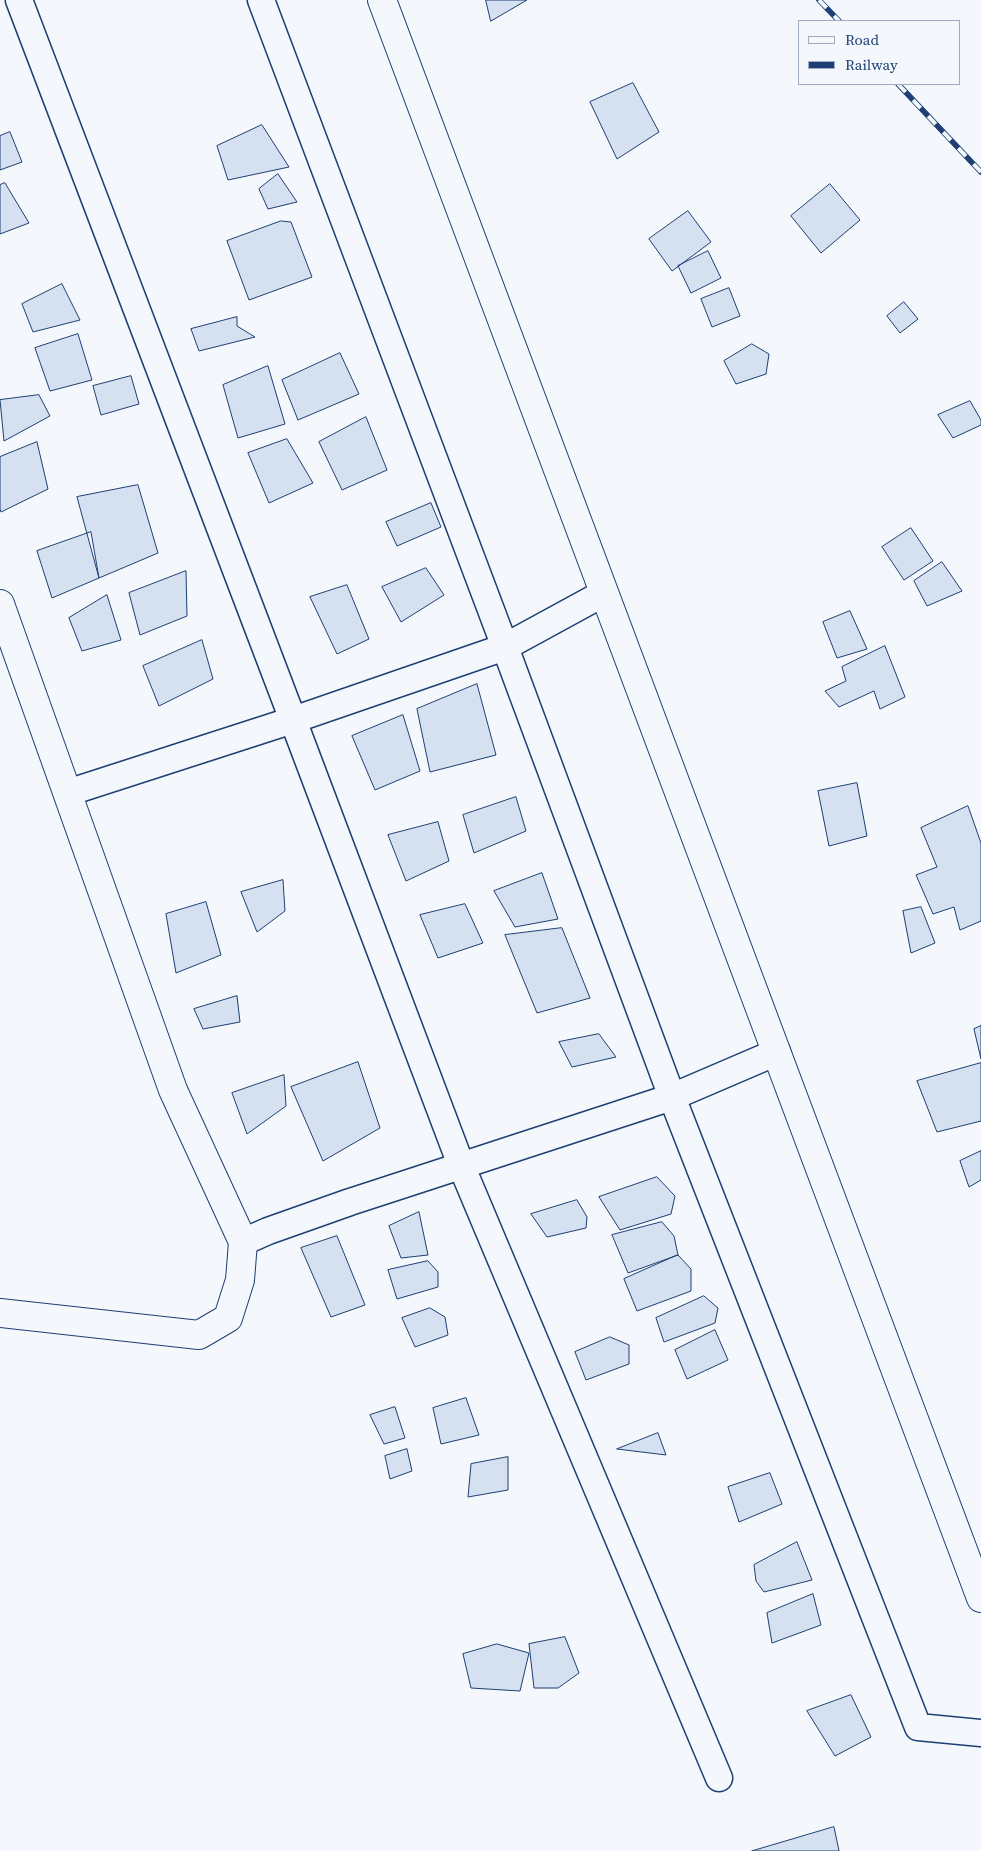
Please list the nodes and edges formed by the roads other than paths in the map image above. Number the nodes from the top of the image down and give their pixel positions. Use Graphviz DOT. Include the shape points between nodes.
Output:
graph roads {
  1 [pos="18,0"];
  2 [pos="261,0"];
  3 [pos="382,0"];
  4 [pos="604,593"];
  5 [pos="0,604"];
  6 [pos="505,647"];
  7 [pos="293,720"];
  8 [pos="67,793"];
  9 [pos="776,1052"];
  10 [pos="672,1096"];
  11 [pos="461,1165"];
  12 [pos="243,1242"];
  13 [pos="0,1313"];
  14 [pos="981,1598"];
  15 [pos="981,1733"];
  16 [pos="719,1778"];
  1 -- 7 [label="street"];
  2 -- 6 [label="street"];
  3 -- 4 [label="main road"];
  4 -- 6 [label="street"];
  4 -- 9 [label="main road"];
  5 -- 8 [label="main road"];
  6 -- 7 [label="street"];
  6 -- 10 [label="street"];
  7 -- 8 [label="street"];
  7 -- 11 [label="street"];
  8 -- 12 [label="main road" via="173,1090"];
  9 -- 10 [label="street"];
  9 -- 14 [label="main road"];
  10 -- 11 [label="street"];
  10 -- 15 [label="street" via="918,1727"];
  11 -- 12 [label="street"];
  11 -- 16 [label="street"];
  12 -- 13 [label="main road" via="240,1280 228,1318 199,1335"];
}
